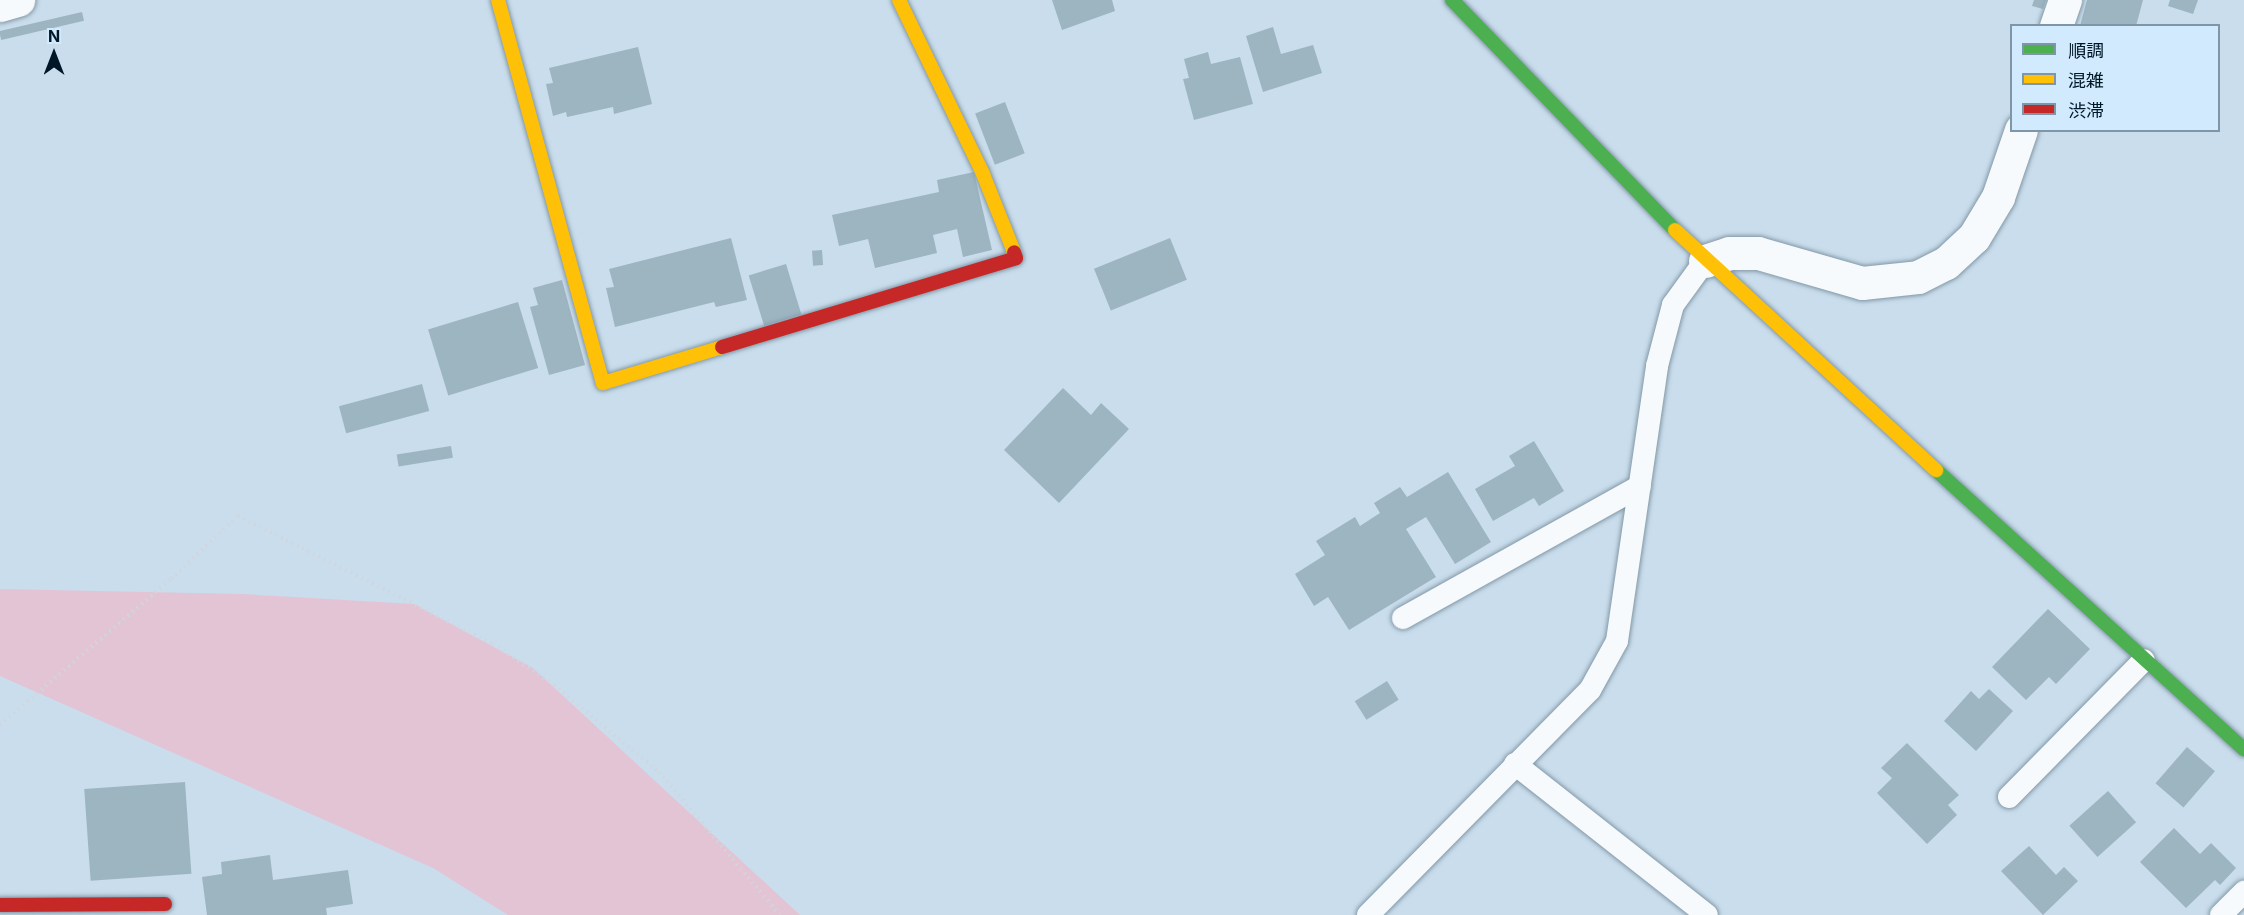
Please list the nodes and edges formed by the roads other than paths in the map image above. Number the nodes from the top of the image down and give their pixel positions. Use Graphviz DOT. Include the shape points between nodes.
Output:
graph roads {
  1 [pos="18,0"];
  2 [pos="498,0"];
  3 [pos="900,0"];
  4 [pos="1452,0"];
  5 [pos="2065,0"];
  6 [pos="0,5"];
  7 [pos="2057,24"];
  8 [pos="2020,132"];
  9 [pos="1705,261"];
  10 [pos="1640,486"];
  11 [pos="1403,618"];
  12 [pos="2144,660"];
  13 [pos="2244,749"];
  14 [pos="1515,764"];
  15 [pos="2009,797"];
  16 [pos="2244,892"];
  17 [pos="165,904"];
  18 [pos="0,905"];
  19 [pos="1368,915"];
  20 [pos="1707,915"];
  21 [pos="2222,915"];
  1 -- 6 [label="street"];
  2 -- 3 [label="street" via="603,383 1016,258 983,174"];
  4 -- 9 [label="street"];
  5 -- 7 [label="street"];
  8 -- 9 [label="street" via="1998,197 1974,237 1946,263 1918,277 1862,283 1758,253 1729,253"];
  9 -- 10 [label="lane" via="1673,305 1657,366"];
  9 -- 12 [label="street"];
  10 -- 11 [label="lane"];
  10 -- 14 [label="lane" via="1617,641 1590,690"];
  12 -- 13 [label="street"];
  12 -- 15 [label="lane"];
  14 -- 19 [label="lane"];
  14 -- 20 [label="lane"];
  16 -- 21 [label="lane"];
  17 -- 18 [label="street"];
}
